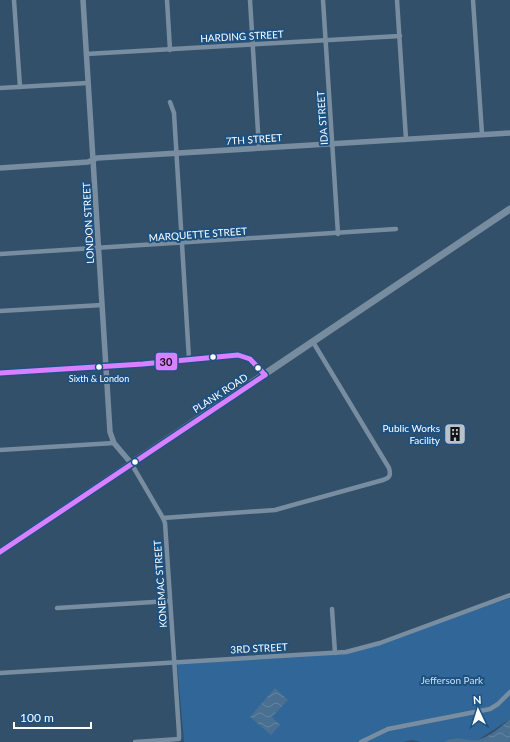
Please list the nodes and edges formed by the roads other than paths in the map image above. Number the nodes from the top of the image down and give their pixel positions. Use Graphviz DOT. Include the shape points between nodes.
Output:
graph roads {
  1 [pos="14,0"];
  2 [pos="83,0"];
  3 [pos="167,0"];
  4 [pos="250,0"];
  5 [pos="323,0"];
  6 [pos="397,0"];
  7 [pos="473,0"];
  8 [pos="400,36"];
  9 [pos="326,41"];
  10 [pos="253,45"];
  11 [pos="170,50"];
  12 [pos="86,54"];
  13 [pos="88,83"];
  14 [pos="20,87"];
  15 [pos="0,88"];
  16 [pos="170,102"];
  17 [pos="510,133"];
  18 [pos="482,134"];
  19 [pos="406,139"];
  20 [pos="332,144"];
  21 [pos="259,148"];
  22 [pos="176,154"];
  23 [pos="93,160"];
  24 [pos="0,168"];
  25 [pos="510,209"];
  26 [pos="396,229"];
  27 [pos="338,234"];
  28 [pos="181,244"];
  29 [pos="98,249"];
  30 [pos="0,254"];
  31 [pos="102,305"];
  32 [pos="0,311"];
  33 [pos="313,342"];
  34 [pos="189,359"];
  35 [pos="106,366"];
  36 [pos="0,373"];
  37 [pos="265,375"];
  38 [pos="114,444"];
  39 [pos="0,450"];
  40 [pos="131,463"];
  41 [pos="163,518"];
  42 [pos="0,552"];
  43 [pos="510,596"];
  44 [pos="170,601"];
  45 [pos="57,608"];
  46 [pos="332,608"];
  47 [pos="335,653"];
  48 [pos="174,662"];
  49 [pos="0,673"];
  50 [pos="510,692"];
  51 [pos="135,742"];
  52 [pos="361,742"];
  1 -- 14 [label="street"];
  2 -- 12 [label="street, LONDON STREET"];
  3 -- 11 [label="street"];
  4 -- 10 [label="street"];
  5 -- 9 [label="street, IDA STREET"];
  6 -- 8 [label="street"];
  7 -- 18 [label="street"];
  8 -- 9 [label="street, HARDING STREET"];
  8 -- 19 [label="street"];
  9 -- 10 [label="street, HARDING STREET"];
  9 -- 20 [label="street, IDA STREET"];
  10 -- 11 [label="street, HARDING STREET"];
  10 -- 21 [label="street"];
  11 -- 12 [label="street, HARDING STREET"];
  12 -- 13 [label="street, LONDON STREET"];
  13 -- 14 [label="street"];
  13 -- 23 [label="street, LONDON STREET"];
  14 -- 15 [label="street"];
  16 -- 22 [label="street" via="174,113"];
  17 -- 18 [label="street, 7TH STREET"];
  18 -- 19 [label="street, 7TH STREET"];
  19 -- 20 [label="street, 7TH STREET"];
  20 -- 21 [label="street, 7TH STREET"];
  20 -- 27 [label="street, IDA STREET"];
  21 -- 22 [label="street, 7TH STREET"];
  22 -- 23 [label="street, 7TH STREET"];
  22 -- 28 [label="street"];
  23 -- 24 [label="street, 7TH STREET"];
  23 -- 29 [label="street, LONDON STREET"];
  25 -- 33 [label="main road, PLANK ROAD"];
  26 -- 27 [label="street, MARQUETTE STREET"];
  27 -- 28 [label="street, MARQUETTE STREET"];
  28 -- 29 [label="street, MARQUETTE STREET"];
  28 -- 34 [label="street"];
  29 -- 30 [label="street, MARQUETTE STREET"];
  29 -- 31 [label="street, LONDON STREET"];
  31 -- 32 [label="street"];
  31 -- 35 [label="street, LONDON STREET"];
  33 -- 37 [label="main road, PLANK ROAD"];
  33 -- 41 [label="street" via="389,468 390,475 383,480 275,510"];
  34 -- 35 [label="street"];
  34 -- 37 [label="street" via="242,355 254,362"];
  35 -- 36 [label="street"];
  35 -- 38 [label="street, LONDON STREET" via="110,432"];
  37 -- 40 [label="main road, PLANK ROAD"];
  38 -- 39 [label="street"];
  38 -- 40 [label="street, KONEMAC STREET"];
  40 -- 41 [label="street, KONEMAC STREET"];
  40 -- 42 [label="main road, PLANK ROAD"];
  41 -- 44 [label="street, KONEMAC STREET"];
  43 -- 47 [label="street, 3RD STREET" via="380,643"];
  44 -- 45 [label="street"];
  44 -- 48 [label="street, KONEMAC STREET"];
  46 -- 47 [label="street"];
  47 -- 48 [label="street, 3RD STREET"];
  48 -- 49 [label="street, 3RD STREET"];
  48 -- 51 [label="street, KONEMAC STREET" via="179,739"];
  50 -- 52 [label="street" via="490,709 388,729"];
}
